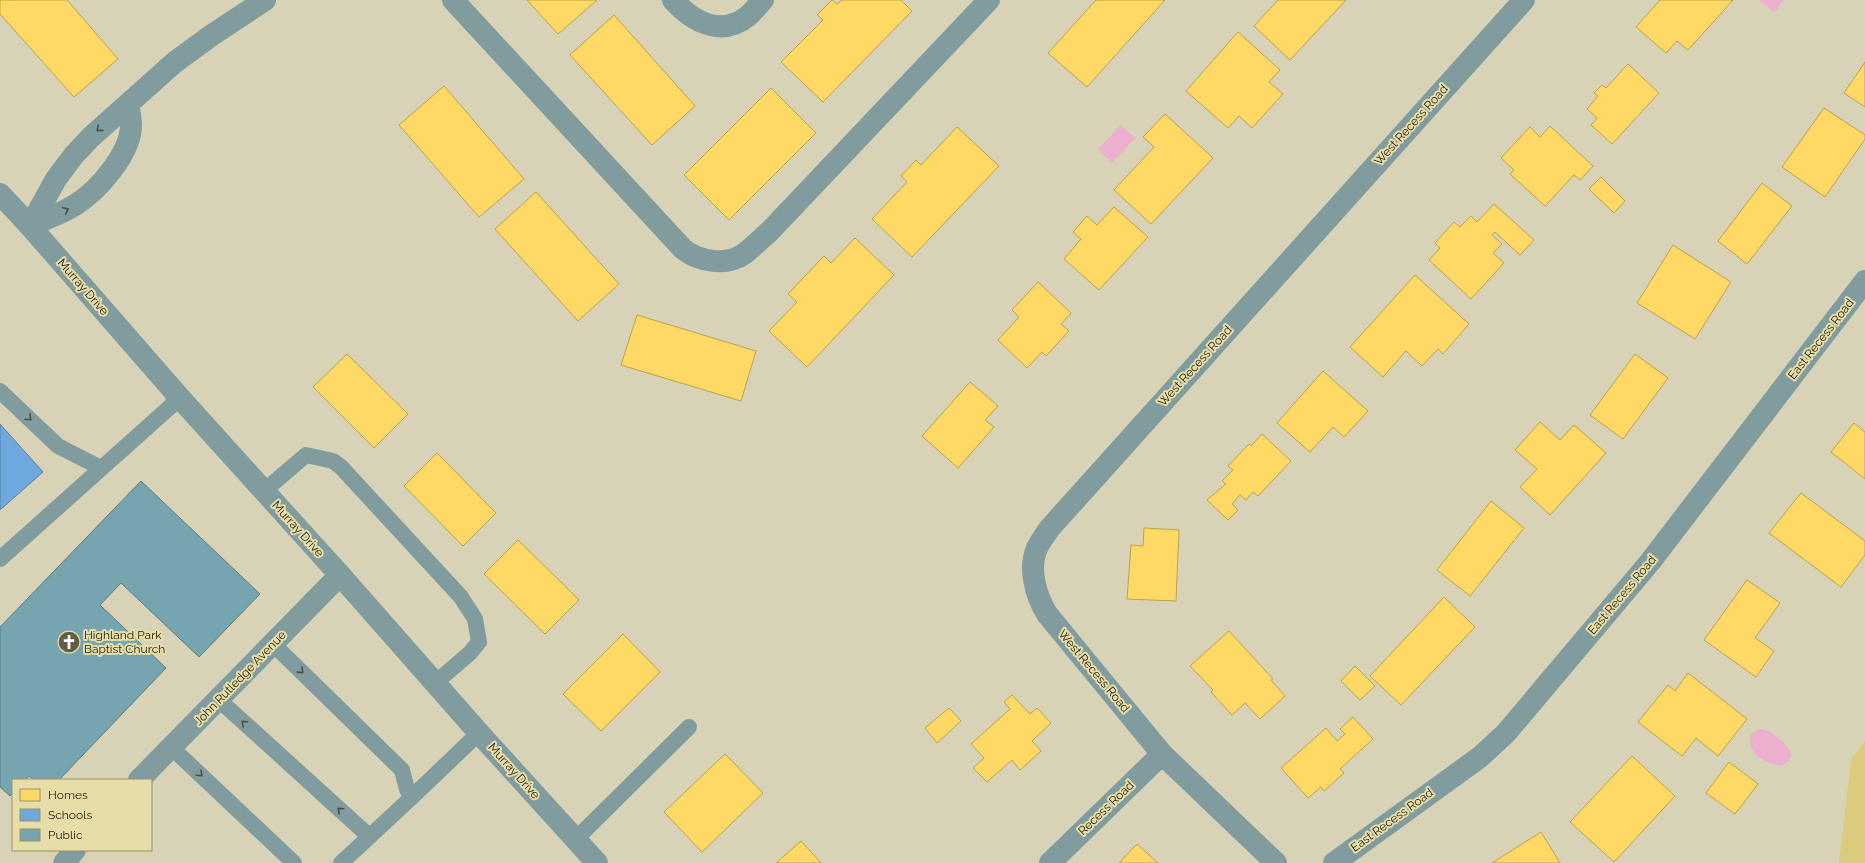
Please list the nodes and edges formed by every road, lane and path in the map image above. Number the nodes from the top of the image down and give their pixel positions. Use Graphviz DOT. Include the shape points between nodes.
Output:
graph roads {
  1 [pos="265,0"];
  2 [pos="453,0"];
  3 [pos="673,0"];
  4 [pos="762,0"];
  5 [pos="989,0"];
  6 [pos="1524,0"];
  7 [pos="128,104"];
  8 [pos="0,194"];
  9 [pos="30,226"];
  10 [pos="1865,281"];
  11 [pos="0,392"];
  12 [pos="180,398"];
  13 [pos="101,468"];
  14 [pos="264,491"];
  15 [pos="0,559"];
  16 [pos="340,575"];
  17 [pos="273,644"];
  18 [pos="435,683"];
  19 [pos="218,699"];
  20 [pos="688,727"];
  21 [pos="479,733"];
  22 [pos="171,747"];
  23 [pos="1162,754"];
  24 [pos="140,779"];
  25 [pos="411,798"];
  26 [pos="369,836"];
  27 [pos="576,839"];
  28 [pos="74,851"];
  29 [pos="64,863"];
  30 [pos="294,863"];
  31 [pos="341,863"];
  32 [pos="597,863"];
  33 [pos="1050,863"];
  34 [pos="1276,863"];
  35 [pos="1334,863"];
  1 -- 7 [label="street" via="195,47"];
  2 -- 5 [label="street" via="683,249 695,256 720,261 744,254 770,231"];
  3 -- 4 [label="street" via="702,24 717,26 729,25 747,16"];
  6 -- 23 [label="street, West Recess Road" via="1048,529 1037,549 1034,570 1038,600"];
  7 -- 9 [label="street, one-way" via="74,155 56,179"];
  9 -- 7 [label="street, one-way" via="74,206 87,197 109,173 129,138 131,126"];
  8 -- 9 [label="street, Murray Drive"];
  9 -- 12 [label="street, Murray Drive"];
  10 -- 35 [label="street, East Recess Road" via="1650,562 1509,729 1480,757"];
  11 -- 13 [label="lane, one-way" via="58,446"];
  12 -- 13 [label="lane"];
  12 -- 14 [label="street, Murray Drive"];
  13 -- 15 [label="lane"];
  14 -- 16 [label="street, Murray Drive"];
  14 -- 18 [label="lane" via="306,455 333,461 461,598 475,619 479,642"];
  16 -- 17 [label="street, John Rutledge Avenue"];
  16 -- 18 [label="street, Murray Drive"];
  17 -- 19 [label="street, John Rutledge Avenue"];
  17 -- 25 [label="lane, one-way" via="402,770"];
  18 -- 21 [label="street, Murray Drive"];
  19 -- 22 [label="street, John Rutledge Avenue"];
  26 -- 19 [label="lane, one-way"];
  20 -- 27 [label="lane"];
  21 -- 25 [label="lane"];
  21 -- 27 [label="street, Murray Drive"];
  22 -- 24 [label="street, John Rutledge Avenue"];
  22 -- 30 [label="lane, one-way"];
  23 -- 33 [label="street, Recess Road"];
  23 -- 34 [label="street"];
  25 -- 26 [label="lane"];
  26 -- 31 [label="lane"];
  27 -- 32 [label="street, Murray Drive"];
  28 -- 29 [label="street"];
}
